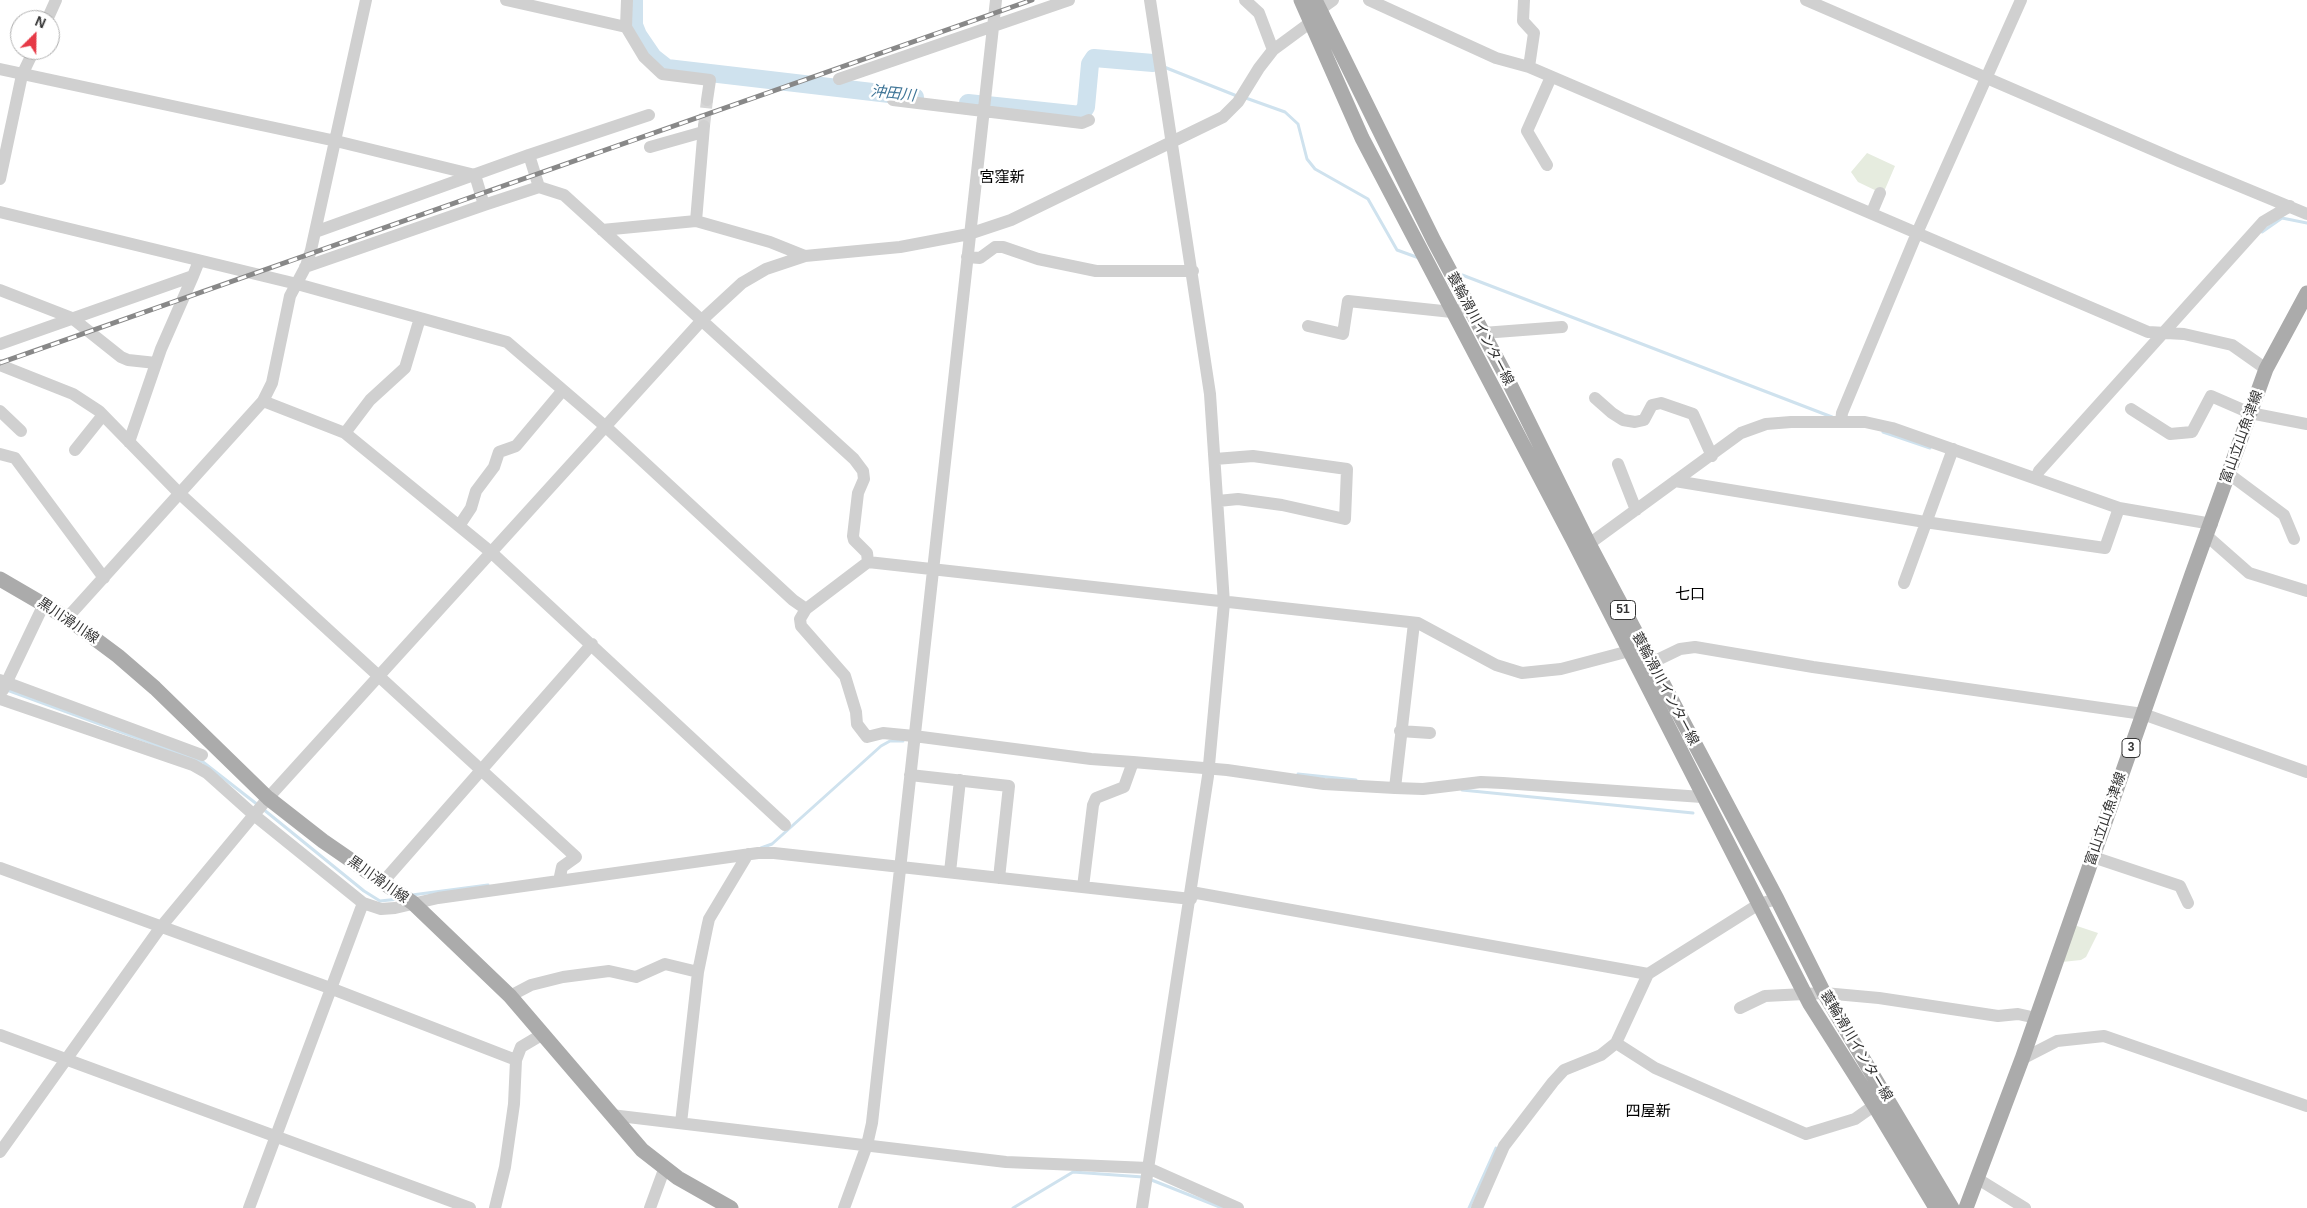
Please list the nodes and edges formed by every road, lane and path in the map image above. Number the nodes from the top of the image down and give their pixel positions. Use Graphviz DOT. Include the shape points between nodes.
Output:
graph roads {
  1 [pos="366,0"];
  2 [pos="506,0"];
  3 [pos="628,0"];
  4 [pos="996,0"];
  5 [pos="1069,0"];
  6 [pos="1150,0"];
  7 [pos="1245,0"];
  8 [pos="1301,0"];
  9 [pos="1333,0"];
  10 [pos="1369,0"];
  11 [pos="1524,0"];
  12 [pos="1806,0"];
  13 [pos="2021,0"];
  14 [pos="1315,11"];
  15 [pos="993,26"];
  16 [pos="626,28"];
  17 [pos="1273,50"];
  18 [pos="29,60"];
  19 [pos="1529,67"];
  20 [pos="0,68"];
  21 [pos="22,75"];
  22 [pos="1551,77"];
  23 [pos="1988,77"];
  24 [pos="839,79"];
  25 [pos="707,100"];
  26 [pos="893,100"];
  27 [pos="983,111"];
  28 [pos="649,115"];
  29 [pos="1089,120"];
  30 [pos="336,141"];
  31 [pos="1173,143"];
  32 [pos="650,148"];
  33 [pos="529,155"];
  34 [pos="1547,164"];
  35 [pos="475,175"];
  36 [pos="0,178"];
  37 [pos="539,187"];
  38 [pos="1880,193"];
  39 [pos="484,205"];
  40 [pos="2290,206"];
  41 [pos="0,212"];
  42 [pos="1872,212"];
  43 [pos="2307,214"];
  44 [pos="696,221"];
  45 [pos="602,230"];
  46 [pos="315,232"];
  47 [pos="1917,233"];
  48 [pos="969,234"];
  49 [pos="805,256"];
  50 [pos="968,257"];
  51 [pos="199,261"];
  52 [pos="305,268"];
  53 [pos="1192,271"];
  54 [pos="193,276"];
  55 [pos="298,284"];
  56 [pos="0,290"];
  57 [pos="2307,293"];
  58 [pos="1469,307"];
  59 [pos="1452,312"];
  60 [pos="72,318"];
  61 [pos="420,318"];
  62 [pos="703,319"];
  63 [pos="1308,326"];
  64 [pos="1562,327"];
  65 [pos="1483,333"];
  66 [pos="2162,333"];
  67 [pos="0,344"];
  68 [pos="156,363"];
  69 [pos="2266,369"];
  70 [pos="4,370"];
  71 [pos="563,390"];
  72 [pos="1596,398"];
  73 [pos="263,401"];
  74 [pos="2130,409"];
  75 [pos="0,410"];
  76 [pos="2250,413"];
  77 [pos="103,415"];
  78 [pos="1840,422"];
  79 [pos="2307,424"];
  80 [pos="606,427"];
  81 [pos="22,431"];
  82 [pos="345,433"];
  83 [pos="129,442"];
  84 [pos="1953,449"];
  85 [pos="75,450"];
  86 [pos="0,454"];
  87 [pos="1712,456"];
  88 [pos="1215,460"];
  89 [pos="1618,464"];
  90 [pos="2229,474"];
  91 [pos="2036,478"];
  92 [pos="1676,482"];
  93 [pos="179,493"];
  94 [pos="1218,501"];
  95 [pos="2119,508"];
  96 [pos="1636,510"];
  97 [pos="1925,522"];
  98 [pos="459,526"];
  99 [pos="2209,530"];
  100 [pos="2294,539"];
  101 [pos="1589,544"];
  102 [pos="492,553"];
  103 [pos="868,562"];
  104 [pos="933,569"];
  105 [pos="0,578"];
  106 [pos="104,578"];
  107 [pos="1904,582"];
  108 [pos="2307,591"];
  109 [pos="1224,603"];
  110 [pos="44,604"];
  111 [pos="806,609"];
  112 [pos="68,618"];
  113 [pos="1414,623"];
  114 [pos="592,644"];
  115 [pos="1636,649"];
  116 [pos="1651,663"];
  117 [pos="380,676"];
  118 [pos="4,681"];
  119 [pos="0,698"];
  120 [pos="2143,714"];
  121 [pos="1400,731"];
  122 [pos="1430,733"];
  123 [pos="914,736"];
  124 [pos="202,755"];
  125 [pos="1133,762"];
  126 [pos="1209,768"];
  127 [pos="482,770"];
  128 [pos="2307,772"];
  129 [pos="910,775"];
  130 [pos="960,780"];
  131 [pos="1395,788"];
  132 [pos="1702,797"];
  133 [pos="268,798"];
  134 [pos="254,815"];
  135 [pos="785,825"];
  136 [pos="748,854"];
  137 [pos="2093,857"];
  138 [pos="900,867"];
  139 [pos="0,868"];
  140 [pos="950,872"];
  141 [pos="999,878"];
  142 [pos="559,881"];
  143 [pos="382,883"];
  144 [pos="1083,887"];
  145 [pos="1191,895"];
  146 [pos="1776,899"];
  147 [pos="363,903"];
  148 [pos="413,903"];
  149 [pos="2188,903"];
  150 [pos="1759,904"];
  151 [pos="160,928"];
  152 [pos="698,972"];
  153 [pos="1648,974"];
  154 [pos="330,988"];
  155 [pos="1824,993"];
  156 [pos="1805,995"];
  157 [pos="510,996"];
  158 [pos="1740,1008"];
  159 [pos="2036,1018"];
  160 [pos="543,1034"];
  161 [pos="0,1035"];
  162 [pos="1616,1043"];
  163 [pos="2022,1059"];
  164 [pos="65,1060"];
  165 [pos="516,1060"];
  166 [pos="1880,1101"];
  167 [pos="2307,1106"];
  168 [pos="611,1116"];
  169 [pos="682,1123"];
  170 [pos="275,1137"];
  171 [pos="867,1145"];
  172 [pos="0,1152"];
  173 [pos="665,1167"];
  174 [pos="1148,1168"];
  175 [pos="1978,1179"];
  176 [pos="249,1208"];
  177 [pos="470,1208"];
  178 [pos="495,1208"];
  179 [pos="650,1208"];
  180 [pos="731,1208"];
  181 [pos="844,1208"];
  182 [pos="1142,1208"];
  183 [pos="1238,1208"];
  184 [pos="1477,1208"];
  185 [pos="1936,1208"];
  186 [pos="1952,1208"];
  187 [pos="1966,1208"];
  188 [pos="2025,1208"];
  1 -- 30 [label="street"];
  2 -- 16 [label="street"];
  3 -- 16 [label="street"];
  4 -- 15 [label="street"];
  5 -- 15 [label="street"];
  6 -- 31 [label="street"];
  7 -- 17 [label="street" via="1259,13"];
  8 -- 14 [label="main road, 蓑輪滑川インター線 / 51"];
  9 -- 14 [label="street"];
  10 -- 19 [label="street" via="1496,58"];
  11 -- 19 [label="street" via="1523,21 1534,33"];
  12 -- 23 [label="street"];
  13 -- 23 [label="street"];
  14 -- 17 [label="street"];
  14 -- 58 [label="main road, 蓑輪滑川インター線 / 51"];
  14 -- 59 [label="main road, 蓑輪滑川インター線 / 51" via="1362,138"];
  15 -- 24 [label="street"];
  15 -- 27 [label="street"];
  16 -- 25 [label="street" via="644,57 662,74 710,80"];
  17 -- 31 [label="street" via="1241,98 1214,123"];
  18 -- 21 [label="street"];
  19 -- 22 [label="street"];
  20 -- 21 [label="street"];
  21 -- 30 [label="street"];
  21 -- 36 [label="street"];
  22 -- 34 [label="street" via="1527,131"];
  22 -- 42 [label="street"];
  23 -- 40 [label="street"];
  23 -- 47 [label="street"];
  26 -- 27 [label="street"];
  27 -- 29 [label="street" via="1082,123"];
  27 -- 48 [label="street"];
  28 -- 33 [label="street"];
  30 -- 35 [label="street"];
  30 -- 46 [label="street"];
  31 -- 48 [label="street" via="1011,220"];
  31 -- 53 [label="street"];
  32 -- 44 [label="street" via="704,129"];
  33 -- 35 [label="street"];
  33 -- 37 [label="street"];
  35 -- 39 [label="street"];
  35 -- 46 [label="street"];
  37 -- 39 [label="street"];
  37 -- 45 [label="street" via="564,195"];
  38 -- 42 [label="street"];
  39 -- 52 [label="street"];
  40 -- 43 [label="street"];
  40 -- 66 [label="street" via="2263,222"];
  41 -- 51 [label="street"];
  42 -- 47 [label="street"];
  44 -- 45 [label="street"];
  44 -- 49 [label="street" via="770,242"];
  45 -- 62 [label="street"];
  46 -- 52 [label="street"];
  47 -- 66 [label="street" via="2148,332"];
  47 -- 78 [label="street"];
  48 -- 49 [label="street" via="900,247"];
  48 -- 50 [label="street"];
  49 -- 62 [label="street" via="766,269 742,283"];
  50 -- 53 [label="street" via="980,258 994,247 1003,247 1038,259 1096,271"];
  50 -- 104 [label="street"];
  51 -- 54 [label="street"];
  51 -- 55 [label="street"];
  52 -- 55 [label="street"];
  53 -- 88 [label="street" via="1210,394"];
  54 -- 60 [label="street"];
  54 -- 68 [label="street"];
  55 -- 61 [label="street"];
  55 -- 73 [label="street" via="290,296 272,383"];
  56 -- 60 [label="street"];
  57 -- 69 [label="main road, 富山立山魚津線 / 3"];
  58 -- 59 [label="street"];
  58 -- 65 [label="main road, 蓑輪滑川インター線 / 51"];
  59 -- 63 [label="street" via="1348,301 1343,334"];
  59 -- 115 [label="main road, 蓑輪滑川インター線 / 51"];
  60 -- 67 [label="street"];
  60 -- 68 [label="street" via="121,357"];
  61 -- 71 [label="street" via="508,342"];
  61 -- 82 [label="street" via="405,368 370,400"];
  62 -- 80 [label="street"];
  62 -- 103 [label="street" via="860,466 864,478 858,493 853,536 867,553"];
  64 -- 65 [label="street"];
  65 -- 101 [label="main road, 蓑輪滑川インター線 / 51"];
  66 -- 69 [label="street" via="2184,334 2232,346"];
  66 -- 91 [label="street"];
  68 -- 83 [label="street"];
  69 -- 76 [label="main road, 富山立山魚津線 / 3"];
  70 -- 77 [label="street" via="74,394"];
  71 -- 80 [label="street"];
  71 -- 98 [label="street" via="516,446 499,452 494,467 476,491 472,508"];
  72 -- 87 [label="street" via="1624,420 1635,422 1644,420 1652,405 1661,403 1693,414"];
  73 -- 82 [label="street"];
  73 -- 93 [label="street"];
  74 -- 76 [label="street" via="2170,434 2192,432 2210,396"];
  75 -- 81 [label="street"];
  76 -- 79 [label="street"];
  76 -- 90 [label="main road, 富山立山魚津線 / 3"];
  77 -- 83 [label="street"];
  77 -- 85 [label="street"];
  78 -- 84 [label="street" via="1865,422 1892,428"];
  78 -- 87 [label="street" via="1791,422 1754,427"];
  80 -- 102 [label="street"];
  80 -- 111 [label="street"];
  82 -- 98 [label="street"];
  83 -- 93 [label="street"];
  84 -- 91 [label="street"];
  84 -- 97 [label="street"];
  86 -- 106 [label="street" via="15,458"];
  87 -- 92 [label="street"];
  88 -- 94 [label="street"];
  88 -- 94 [label="street" via="1253,456 1347,469 1344,519 1282,505 1238,499"];
  89 -- 96 [label="street"];
  90 -- 99 [label="main road, 富山立山魚津線 / 3"];
  90 -- 100 [label="street" via="2284,515"];
  91 -- 95 [label="street"];
  92 -- 96 [label="street"];
  92 -- 97 [label="street"];
  93 -- 106 [label="street"];
  93 -- 117 [label="street"];
  94 -- 109 [label="street"];
  95 -- 97 [label="street" via="2105,548"];
  95 -- 99 [label="street"];
  96 -- 101 [label="street"];
  97 -- 107 [label="street"];
  98 -- 102 [label="street"];
  99 -- 108 [label="street" via="2249,572"];
  99 -- 120 [label="main road, 富山立山魚津線 / 3"];
  101 -- 115 [label="main road, 蓑輪滑川インター線 / 51"];
  102 -- 114 [label="street"];
  102 -- 117 [label="street"];
  103 -- 104 [label="street"];
  103 -- 111 [label="street"];
  104 -- 109 [label="street"];
  104 -- 123 [label="street"];
  105 -- 110 [label="main road, 黒川滑川線"];
  106 -- 112 [label="street"];
  109 -- 113 [label="street"];
  109 -- 126 [label="street"];
  110 -- 112 [label="main road, 黒川滑川線"];
  110 -- 118 [label="street"];
  111 -- 123 [label="street" via="800,619 801,626 845,676 857,724 867,738 883,733"];
  112 -- 133 [label="main road, 黒川滑川線" via="155,688"];
  113 -- 115 [label="street" via="1496,665 1522,673 1561,669"];
  113 -- 121 [label="street"];
  114 -- 127 [label="street"];
  114 -- 135 [label="street"];
  115 -- 116 [label="main road, 蓑輪滑川インター線 / 51"];
  115 -- 132 [label="main road, 蓑輪滑川インター線 / 51"];
  116 -- 120 [label="street" via="1680,649 1695,647"];
  116 -- 146 [label="main road, 蓑輪滑川インター線 / 51"];
  117 -- 127 [label="street"];
  117 -- 133 [label="street"];
  118 -- 119 [label="street"];
  118 -- 124 [label="street"];
  119 -- 134 [label="street" via="193,765"];
  120 -- 128 [label="street"];
  120 -- 137 [label="main road, 富山立山魚津線 / 3"];
  121 -- 122 [label="street"];
  121 -- 131 [label="street"];
  123 -- 125 [label="street"];
  123 -- 129 [label="street"];
  125 -- 126 [label="street"];
  125 -- 144 [label="street" via="1124,787 1096,798 1093,805"];
  126 -- 131 [label="street" via="1324,784"];
  126 -- 145 [label="street"];
  127 -- 142 [label="street" via="576,857 562,867"];
  127 -- 143 [label="street"];
  129 -- 130 [label="street"];
  129 -- 138 [label="street"];
  130 -- 140 [label="street"];
  130 -- 141 [label="street" via="1009,786"];
  131 -- 132 [label="street" via="1423,789 1503,782"];
  132 -- 150 [label="main road, 蓑輪滑川インター線 / 51"];
  133 -- 134 [label="street"];
  133 -- 143 [label="main road, 黒川滑川線"];
  134 -- 147 [label="street"];
  134 -- 151 [label="street"];
  136 -- 138 [label="street" via="774,853"];
  136 -- 142 [label="street"];
  136 -- 152 [label="street" via="709,919"];
  137 -- 149 [label="street" via="2180,886"];
  137 -- 159 [label="main road, 富山立山魚津線 / 3"];
  138 -- 140 [label="street"];
  138 -- 171 [label="street"];
  139 -- 151 [label="street"];
  140 -- 141 [label="street"];
  141 -- 144 [label="street"];
  142 -- 148 [label="street"];
  143 -- 148 [label="main road, 黒川滑川線"];
  144 -- 145 [label="street"];
  145 -- 153 [label="street"];
  145 -- 174 [label="street"];
  146 -- 150 [label="street"];
  146 -- 155 [label="main road, 蓑輪滑川インター線 / 51"];
  147 -- 148 [label="street" via="381,909"];
  147 -- 154 [label="street"];
  148 -- 157 [label="main road, 黒川滑川線"];
  150 -- 153 [label="street"];
  150 -- 156 [label="main road, 蓑輪滑川インター線 / 51"];
  151 -- 154 [label="street"];
  151 -- 164 [label="street"];
  152 -- 157 [label="street" via="665,964 636,977 609,970 531,985"];
  152 -- 169 [label="street"];
  153 -- 162 [label="street"];
  154 -- 165 [label="street"];
  154 -- 170 [label="street"];
  155 -- 156 [label="street"];
  155 -- 159 [label="street"];
  155 -- 166 [label="main road, 蓑輪滑川インター線 / 51"];
  156 -- 158 [label="street" via="1765,996"];
  156 -- 166 [label="main road, 蓑輪滑川インター線 / 51"];
  157 -- 160 [label="main road, 黒川滑川線"];
  159 -- 163 [label="main road, 富山立山魚津線 / 3"];
  160 -- 165 [label="street" via="521,1047"];
  160 -- 168 [label="main road, 黒川滑川線"];
  161 -- 164 [label="street"];
  162 -- 166 [label="street" via="1654,1068 1806,1134 1855,1119"];
  162 -- 184 [label="street" via="1601,1055 1564,1070 1553,1082 1504,1146"];
  163 -- 167 [label="street" via="2057,1041 2104,1036"];
  163 -- 175 [label="main road, 富山立山魚津線 / 3"];
  164 -- 170 [label="street"];
  164 -- 172 [label="street"];
  165 -- 178 [label="street" via="514,1104"];
  166 -- 185 [label="main road, 蓑輪滑川インター線 / 51"];
  166 -- 186 [label="main road, 蓑輪滑川インター線 / 51"];
  168 -- 169 [label="street"];
  168 -- 173 [label="main road, 黒川滑川線" via="642,1150"];
  169 -- 171 [label="street"];
  170 -- 176 [label="street"];
  170 -- 177 [label="street"];
  171 -- 174 [label="street" via="1006,1162"];
  171 -- 181 [label="street"];
  173 -- 179 [label="street"];
  173 -- 180 [label="main road, 黒川滑川線"];
  174 -- 182 [label="street"];
  174 -- 183 [label="street"];
  175 -- 187 [label="main road, 富山立山魚津線 / 3"];
  175 -- 188 [label="street"];
}
